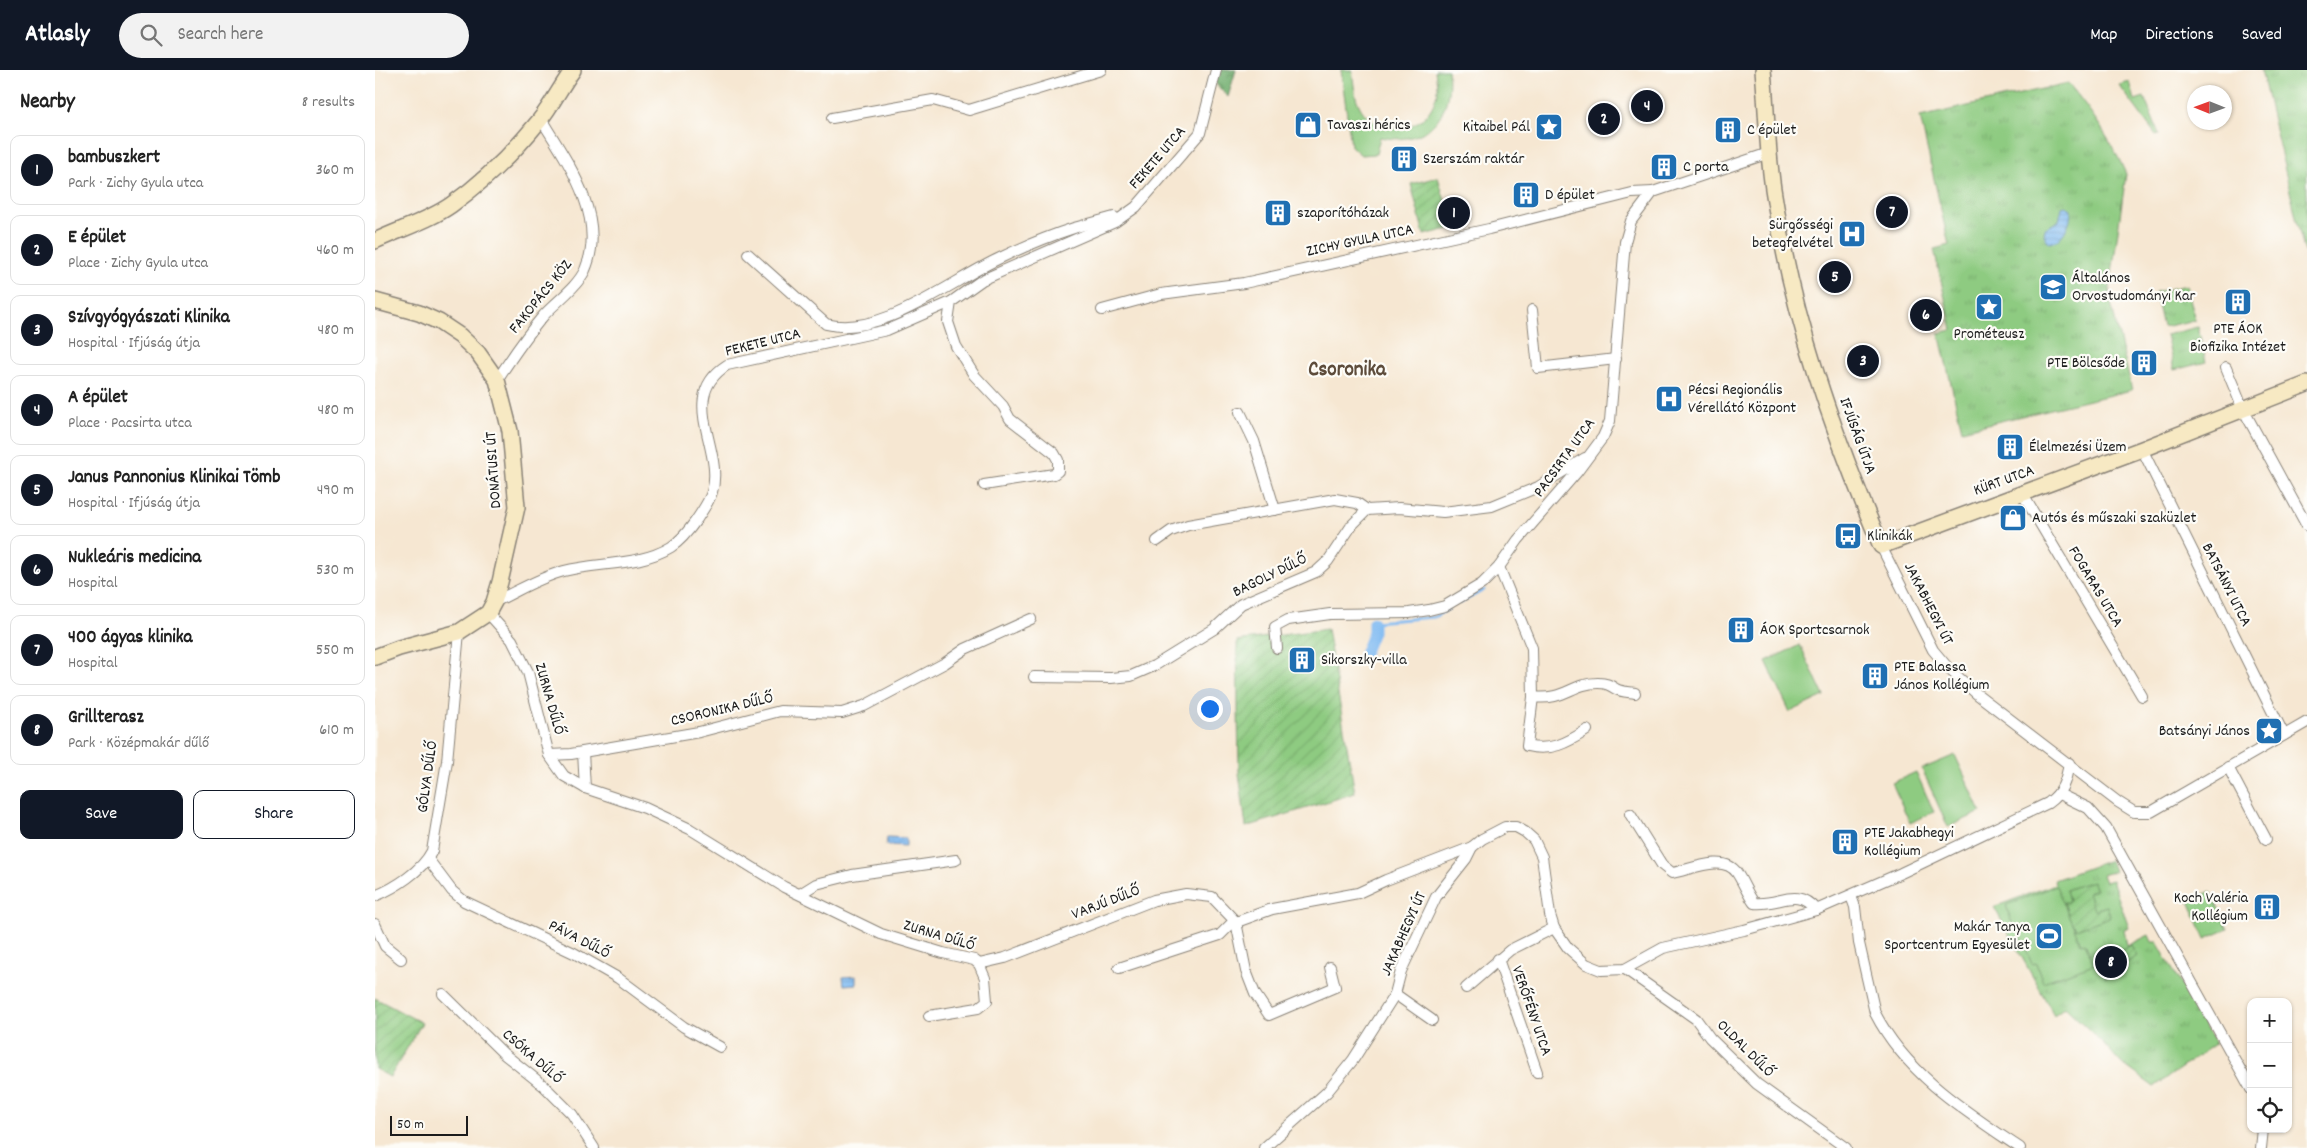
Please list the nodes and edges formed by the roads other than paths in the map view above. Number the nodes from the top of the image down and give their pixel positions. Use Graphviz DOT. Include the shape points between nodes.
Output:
graph roads {
  1 [pos="573,70"];
  2 [pos="1101,70"];
  3 [pos="1216,70"];
  4 [pos="1763,70"];
  5 [pos="833,118"];
  6 [pos="541,119"];
  7 [pos="1769,153"];
  8 [pos="1653,192"];
  9 [pos="1632,193"];
  10 [pos="1641,207"];
  11 [pos="1136,208"];
  12 [pos="375,241"];
  13 [pos="748,254"];
  14 [pos="375,301"];
  15 [pos="951,302"];
  16 [pos="1102,310"];
  17 [pos="1532,310"];
  18 [pos="1616,359"];
  19 [pos="2226,368"];
  20 [pos="497,380"];
  21 [pos="2307,384"];
  22 [pos="2243,409"];
  23 [pos="1240,412"];
  24 [pos="2141,449"];
  25 [pos="1587,456"];
  26 [pos="984,485"];
  27 [pos="2022,493"];
  28 [pos="1275,510"];
  29 [pos="1367,510"];
  30 [pos="2307,526"];
  31 [pos="1157,541"];
  32 [pos="1881,546"];
  33 [pos="1499,567"];
  34 [pos="491,608"];
  35 [pos="1031,619"];
  36 [pos="459,632"];
  37 [pos="1277,648"];
  38 [pos="375,657"];
  39 [pos="1034,678"];
  40 [pos="1635,693"];
  41 [pos="2142,696"];
  42 [pos="1533,697"];
  43 [pos="2307,722"];
  44 [pos="1587,730"];
  45 [pos="2285,734"];
  46 [pos="583,752"];
  47 [pos="549,756"];
  48 [pos="2069,763"];
  49 [pos="2228,767"];
  50 [pos="585,788"];
  51 [pos="2059,794"];
  52 [pos="1630,814"];
  53 [pos="2266,839"];
  54 [pos="1472,847"];
  55 [pos="428,859"];
  56 [pos="956,860"];
  57 [pos="800,894"];
  58 [pos="375,896"];
  59 [pos="1851,896"];
  60 [pos="1816,910"];
  61 [pos="1236,922"];
  62 [pos="375,924"];
  63 [pos="1554,928"];
  64 [pos="401,959"];
  65 [pos="1498,959"];
  66 [pos="979,964"];
  67 [pos="1331,967"];
  68 [pos="1119,968"];
  69 [pos="1625,969"];
  70 [pos="1465,988"];
  71 [pos="443,994"];
  72 [pos="1395,994"];
  73 [pos="929,1016"];
  74 [pos="1432,1020"];
  75 [pos="720,1047"];
  76 [pos="1537,1072"];
  77 [pos="2250,1088"];
  78 [pos="2263,1133"];
  79 [pos="595,1148"];
  80 [pos="1264,1148"];
  81 [pos="1846,1148"];
  82 [pos="2020,1148"];
  83 [pos="2261,1148"];
  1 -- 6 [label="street"];
  2 -- 5 [label="street" via="969,110 933,100"];
  3 -- 11 [label="street, FEKETE UTCA" via="1200,133"];
  4 -- 7 [label="street, IFJÚSÁG ÚTJA"];
  6 -- 12 [label="street" via="516,148 450,205"];
  6 -- 20 [label="street, FAKOPÁCS KÖZ" via="567,162 588,208 591,254 575,285 541,319"];
  7 -- 8 [label="street"];
  7 -- 32 [label="street, IFJÚSÁG ÚTJA" via="1773,194 1791,285 1819,383"];
  8 -- 9 [label="street, ZICHY GYULA UTCA"];
  8 -- 10 [label="street, PACSIRTA UTCA"];
  9 -- 10 [label="street"];
  9 -- 16 [label="street, ZICHY GYULA UTCA" via="1489,229 1244,283 1161,294"];
  10 -- 18 [label="street, PACSIRTA UTCA" via="1631,222 1625,242"];
  11 -- 13 [label="street, FEKETE UTCA" via="1072,228 1000,258 883,318 840,327 826,324"];
  11 -- 15 [label="street, FEKETE UTCA" via="1115,222 982,280"];
  14 -- 20 [label="street, DONÁTUSI ÚT" via="419,312 439,322 479,353"];
  15 -- 26 [label="street" via="948,322 974,375 1003,406 1010,419 1048,448 1058,460 1058,471 1053,474"];
  15 -- 34 [label="street, FEKETE UTCA" via="887,330 727,365 714,373 704,392 703,414 714,472 712,492 690,530 671,546 647,557 563,571"];
  17 -- 18 [label="street" via="1538,368"];
  18 -- 25 [label="street, PACSIRTA UTCA" via="1610,421 1603,437"];
  19 -- 22 [label="street"];
  20 -- 34 [label="street, DONÁTUSI ÚT" via="510,431 517,507"];
  21 -- 22 [label="street, KÜRT UTCA"];
  22 -- 24 [label="street, KÜRT UTCA"];
  22 -- 30 [label="street"];
  23 -- 28 [label="street" via="1254,441"];
  24 -- 27 [label="street, KÜRT UTCA"];
  24 -- 45 [label="street, BATSÁNYI UTCA"];
  25 -- 29 [label="street" via="1538,487 1492,506 1443,512 1399,508"];
  25 -- 33 [label="street, PACSIRTA UTCA" via="1552,503 1517,540"];
  27 -- 32 [label="street, KÜRT UTCA"];
  27 -- 41 [label="street, FOGARAS UTCA"];
  28 -- 29 [label="street" via="1335,499 1357,503"];
  28 -- 31 [label="street" via="1188,524"];
  29 -- 39 [label="street, BAGOLY DŰLŐ" via="1352,525 1328,561 1315,572 1241,604 1214,629 1154,666 1131,676"];
  32 -- 48 [label="street, JAKABHEGYI ÚT" via="1940,660 1977,694"];
  33 -- 37 [label="street, PACSIRTA UTCA" via="1482,584 1445,606 1409,613 1330,614 1288,620 1275,627"];
  33 -- 42 [label="street" via="1532,648"];
  34 -- 36 [label="street"];
  34 -- 47 [label="street, ZURNA DŰLŐ" via="528,672"];
  35 -- 46 [label="street, CSORONIKA DŰLŐ" via="965,649 864,706 842,713 780,711 699,732"];
  36 -- 38 [label="street"];
  36 -- 55 [label="street, GÓLYA DŰLŐ" via="447,761 435,838"];
  40 -- 42 [label="street" via="1596,683 1554,698"];
  42 -- 44 [label="street" via="1527,746 1541,749 1567,743"];
  43 -- 45 [label="street, JAKABHEGYI ÚT"];
  45 -- 49 [label="street, JAKABHEGYI ÚT"];
  46 -- 47 [label="street, CSORONIKA DŰLŐ"];
  46 -- 50 [label="street"];
  47 -- 50 [label="street, ZURNA DŰLŐ" via="564,776"];
  48 -- 49 [label="street, JAKABHEGYI ÚT" via="2135,812 2151,812"];
  48 -- 51 [label="street" via="2066,782"];
  49 -- 53 [label="street"];
  50 -- 57 [label="street, ZURNA DŰLŐ" via="645,808 690,829"];
  51 -- 59 [label="street, JAKABHEGYI ÚT" via="2048,803"];
  51 -- 77 [label="street" via="2088,808 2106,828"];
  52 -- 60 [label="street" via="1661,865 1671,873 1715,863 1728,864 1736,871 1754,903 1799,897 1808,900"];
  54 -- 61 [label="street" via="1358,893 1273,909"];
  54 -- 63 [label="street, JAKABHEGYI ÚT" via="1505,828 1516,827 1534,840 1542,857"];
  54 -- 72 [label="street, JAKABHEGYI ÚT" via="1428,911 1401,971"];
  55 -- 58 [label="street" via="398,885"];
  55 -- 75 [label="street, PÁVA DŰLŐ" via="452,891 465,901 611,974 684,1027"];
  56 -- 57 [label="street" via="852,875 815,884"];
  57 -- 66 [label="street, ZURNA DŰLŐ" via="881,934 966,957"];
  59 -- 60 [label="street, JAKABHEGYI ÚT"];
  59 -- 82 [label="street" via="1879,1021 1937,1090"];
  60 -- 69 [label="street, JAKABHEGYI ÚT" via="1663,948"];
  61 -- 66 [label="street, VARJÚ DŰLŐ" via="1212,897 1186,894 1155,900 1005,958"];
  61 -- 67 [label="street" via="1246,971 1255,994 1269,1014 1335,987"];
  61 -- 68 [label="street" via="1220,936"];
  62 -- 64 [label="street" via="385,946"];
  63 -- 65 [label="street"];
  63 -- 69 [label="street, JAKABHEGYI ÚT" via="1568,948 1586,964 1601,970"];
  65 -- 70 [label="street"];
  65 -- 76 [label="street, VERŐFÉNY UTCA"];
  66 -- 73 [label="street, ZURNA DŰLŐ" via="985,978 987,1001 978,1008"];
  69 -- 81 [label="street, OLDAL DŰLŐ" via="1696,1019 1757,1084"];
  71 -- 79 [label="street, CSÓKA DŰLŐ" via="572,1114"];
  72 -- 74 [label="street"];
  72 -- 80 [label="street, JAKABHEGYI ÚT" via="1353,1060 1327,1092"];
  78 -- 83 [label="street"];
}
